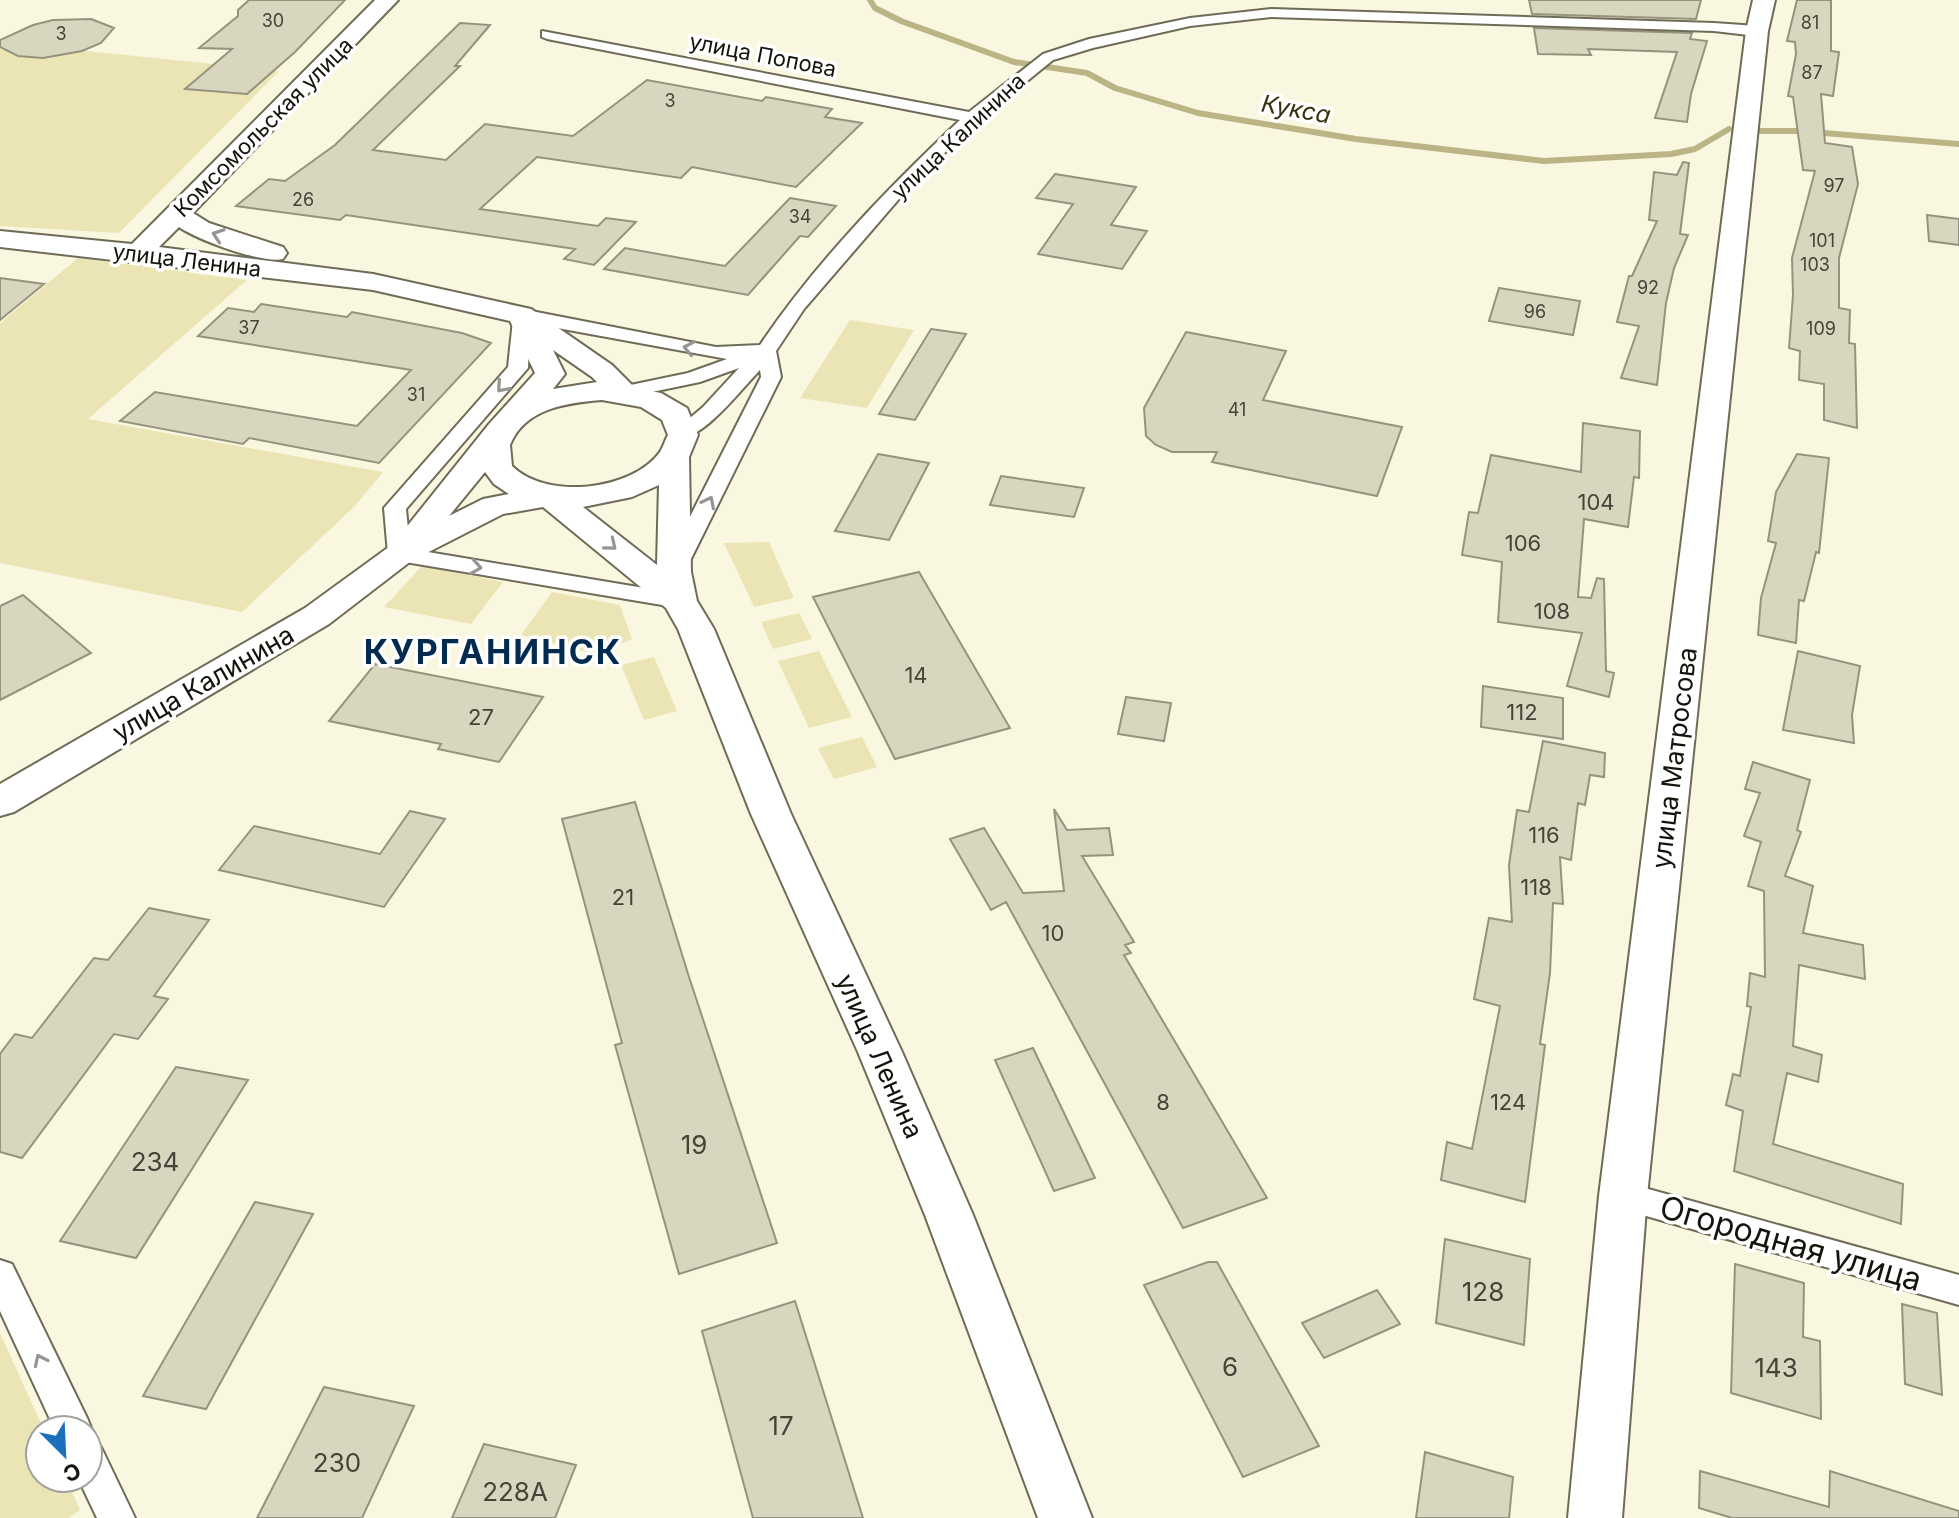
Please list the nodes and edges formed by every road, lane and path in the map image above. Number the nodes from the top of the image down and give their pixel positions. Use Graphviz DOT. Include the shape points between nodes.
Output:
graph roads {
  1 [pos="387,0"];
  2 [pos="1761,15"];
  3 [pos="547,34"];
  4 [pos="972,118"];
  5 [pos="177,214"];
  6 [pos="0,239"];
  7 [pos="139,253"];
  8 [pos="373,282"];
  9 [pos="521,315"];
  10 [pos="766,351"];
  11 [pos="623,392"];
  12 [pos="505,426"];
  13 [pos="679,446"];
  14 [pos="550,496"];
  15 [pos="399,554"];
  16 [pos="677,586"];
  17 [pos="0,802"];
  18 [pos="1623,1196"];
  19 [pos="0,1275"];
  20 [pos="1959,1290"];
  21 [pos="66,1414"];
  22 [pos="104,1493"];
  23 [pos="116,1518"];
  24 [pos="1065,1518"];
  25 [pos="1595,1518"];
  1 -- 5 [label="street, Комсомольская улица"];
  2 -- 4 [label="street, улица Калинина" via="1714,27 1271,13 1188,17 1048,57"];
  2 -- 18 [label="street, улица Матросова"];
  3 -- 4 [label="street, улица Попова"];
  4 -- 10 [label="street, улица Калинина" via="905,181 797,305"];
  5 -- 7 [label="street, Комсомольская улица"];
  8 -- 5 [label="street, улица Ленина, one-way" via="200,229"];
  6 -- 7 [label="street, улица Ленина"];
  7 -- 8 [label="street, улица Ленина"];
  8 -- 9 [label="street, улица Ленина"];
  10 -- 9 [label="street, улица Ленина, one-way" via="716,353"];
  9 -- 11 [label="street, улица Ленина" via="602,371"];
  9 -- 12 [label="street" via="550,374"];
  9 -- 15 [label="street, one-way" via="518,368 395,508"];
  10 -- 11 [label="street" via="693,378"];
  10 -- 13 [label="street, улица Калинина"];
  16 -- 10 [label="street, one-way" via="771,377"];
  11 -- 12 [label="street" via="556,397 518,414"];
  11 -- 13 [label="street" via="666,406 678,418"];
  12 -- 14 [label="street" via="495,440 497,468 509,481"];
  12 -- 15 [label="street, улица Калинина"];
  13 -- 14 [label="street" via="645,482 582,497"];
  13 -- 16 [label="street, улица Ленина"];
  14 -- 15 [label="street, улица Калинина" via="494,506"];
  14 -- 16 [label="street, улица Ленина, one-way"];
  15 -- 16 [label="street, one-way"];
  15 -- 17 [label="street, улица Калинина" via="317,616"];
  16 -- 24 [label="street, улица Ленина" via="771,814 949,1215"];
  18 -- 20 [label="street, Огородная улица"];
  18 -- 25 [label="street, улица Матросова"];
  21 -- 19 [label="street, one-way"];
  22 -- 23 [label="street"];
}
